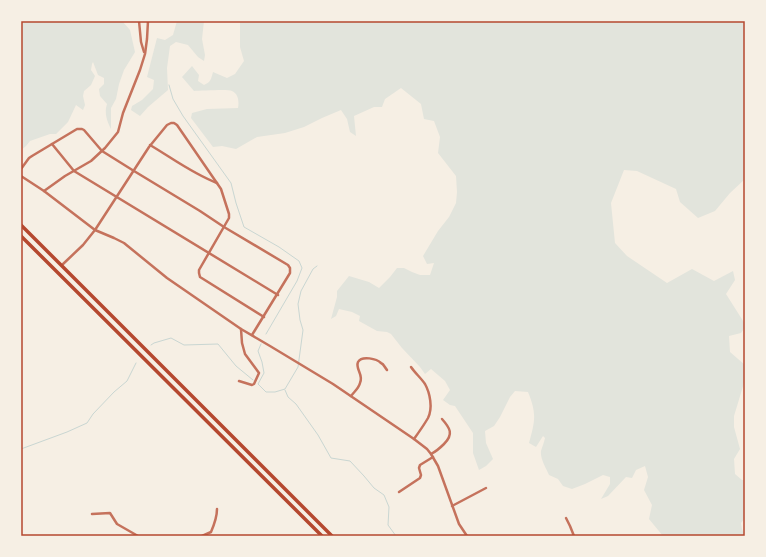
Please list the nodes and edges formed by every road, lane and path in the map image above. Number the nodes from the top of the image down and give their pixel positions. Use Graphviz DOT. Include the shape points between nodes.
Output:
graph roads {
  1 [pos="140,21"];
  2 [pos="148,21"];
  3 [pos="144,54"];
  4 [pos="52,144"];
  5 [pos="150,145"];
  6 [pos="102,151"];
  7 [pos="21,169"];
  8 [pos="74,171"];
  9 [pos="134,171"];
  10 [pos="21,176"];
  11 [pos="218,184"];
  12 [pos="44,191"];
  13 [pos="117,197"];
  14 [pos="21,225"];
  15 [pos="224,227"];
  16 [pos="95,230"];
  17 [pos="21,236"];
  18 [pos="209,253"];
  19 [pos="62,265"];
  20 [pos="56,271"];
  21 [pos="278,295"];
  22 [pos="264,317"];
  23 [pos="241,329"];
  24 [pos="252,335"];
  25 [pos="411,367"];
  26 [pos="387,370"];
  27 [pos="239,381"];
  28 [pos="351,396"];
  29 [pos="442,419"];
  30 [pos="414,439"];
  31 [pos="432,456"];
  32 [pos="486,488"];
  33 [pos="399,492"];
  34 [pos="452,506"];
  35 [pos="217,509"];
  36 [pos="92,514"];
  37 [pos="566,518"];
  38 [pos="138,536"];
  39 [pos="202,536"];
  40 [pos="322,536"];
  41 [pos="332,536"];
  42 [pos="467,536"];
  43 [pos="574,536"];
  1 -- 3 [label="street"];
  2 -- 3 [label="street"];
  3 -- 6 [label="street" via="118,132"];
  4 -- 6 [label="street" via="77,129 82,129"];
  4 -- 7 [label="street" via="29,158"];
  4 -- 8 [label="street"];
  5 -- 9 [label="street"];
  5 -- 11 [label="street"];
  5 -- 11 [label="street" via="167,125 174,123"];
  6 -- 8 [label="street"];
  6 -- 9 [label="street"];
  8 -- 12 [label="street"];
  8 -- 13 [label="street"];
  9 -- 13 [label="street"];
  9 -- 15 [label="street"];
  10 -- 12 [label="street"];
  11 -- 15 [label="street" via="229,214"];
  12 -- 16 [label="street"];
  13 -- 16 [label="street"];
  13 -- 18 [label="street"];
  14 -- 19 [label="main road"];
  15 -- 18 [label="street"];
  15 -- 21 [label="street" via="288,265 290,273"];
  16 -- 19 [label="street"];
  16 -- 23 [label="street" via="124,243 167,278"];
  17 -- 20 [label="main road"];
  18 -- 21 [label="street"];
  18 -- 22 [label="street" via="199,270 200,277"];
  19 -- 20 [label="main road"];
  19 -- 41 [label="main road"];
  20 -- 40 [label="main road"];
  21 -- 22 [label="street"];
  22 -- 24 [label="street"];
  23 -- 24 [label="street"];
  23 -- 27 [label="street" via="244,354 259,375 252,386"];
  24 -- 28 [label="street"];
  25 -- 30 [label="street" via="428,391 431,403 428,417"];
  26 -- 28 [label="street" via="381,362 360,359 358,368 361,383"];
  28 -- 30 [label="street"];
  29 -- 31 [label="street" via="450,430 450,436"];
  30 -- 31 [label="street"];
  31 -- 33 [label="street" via="418,468 420,478"];
  31 -- 34 [label="street"];
  32 -- 34 [label="street"];
  34 -- 42 [label="street"];
  35 -- 39 [label="street" via="211,532"];
  36 -- 38 [label="street" via="110,513 117,524"];
  37 -- 43 [label="street"];
}
